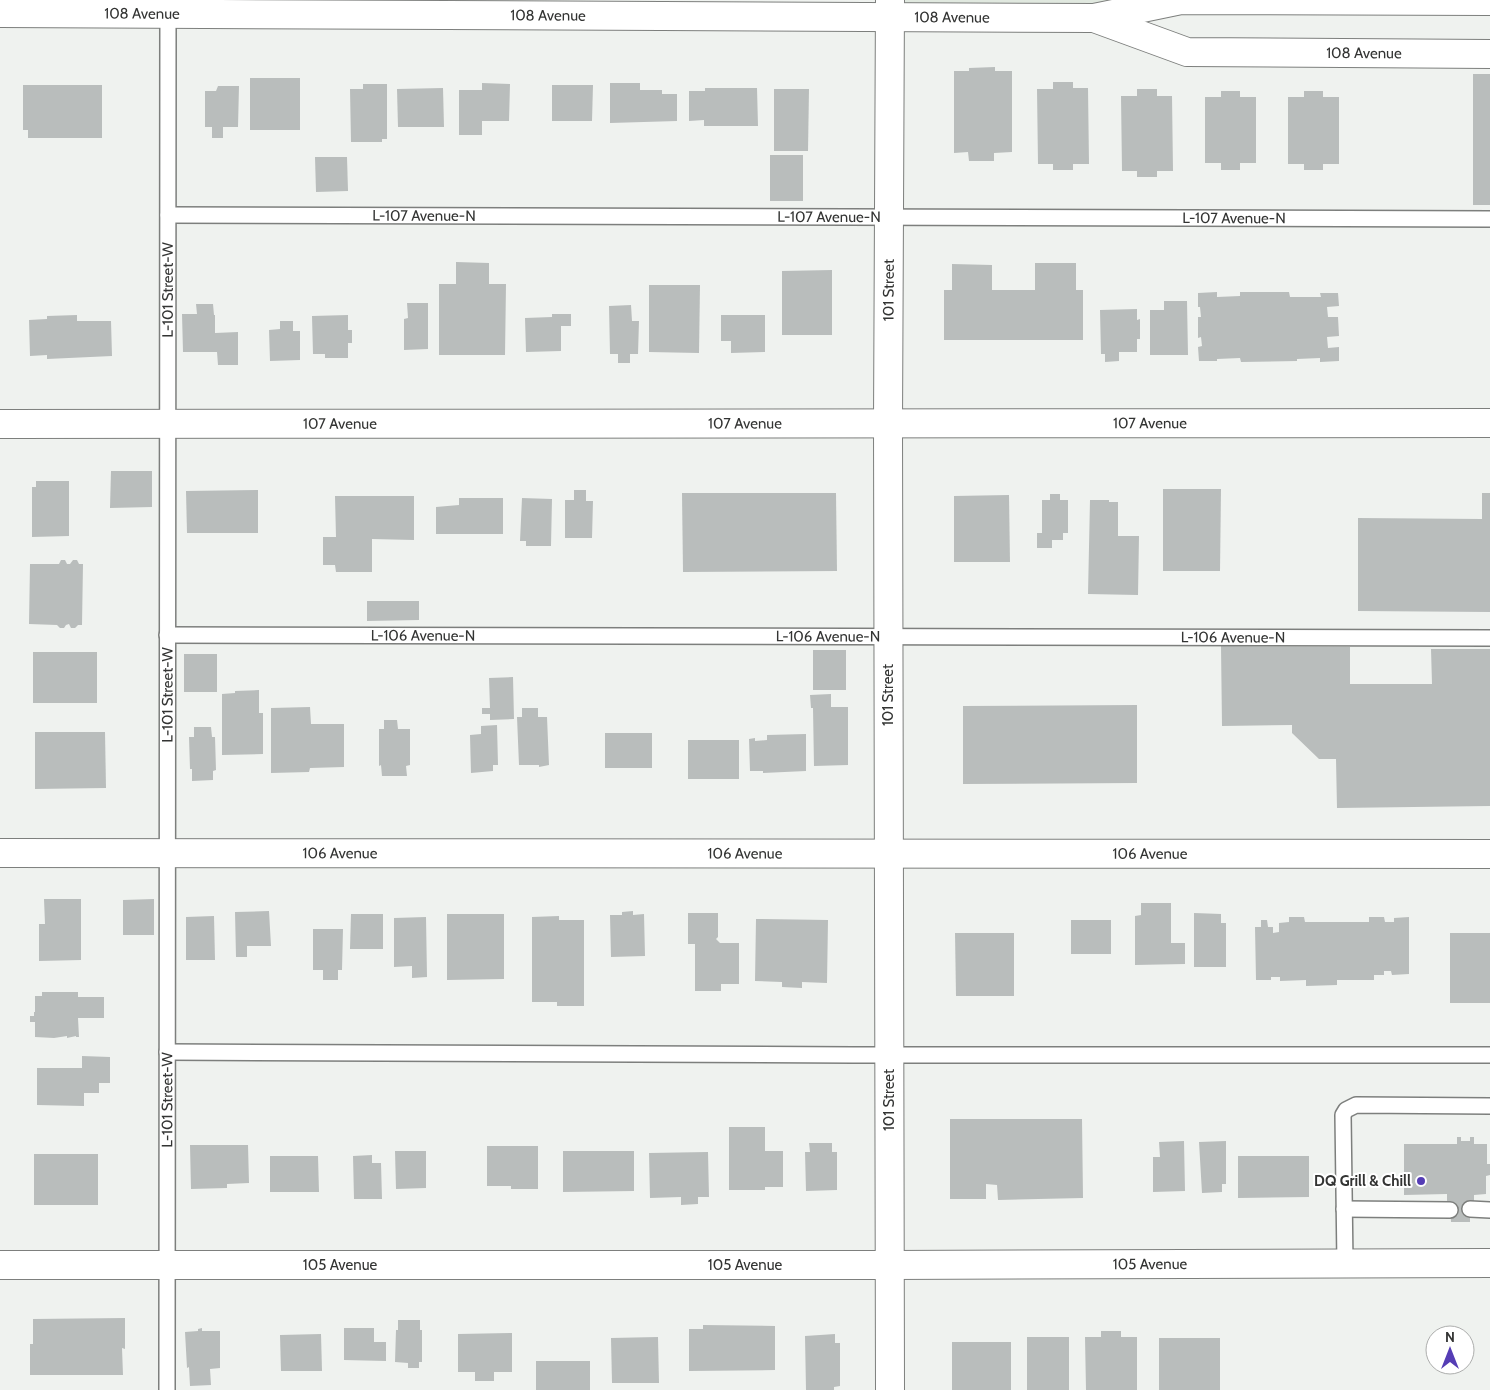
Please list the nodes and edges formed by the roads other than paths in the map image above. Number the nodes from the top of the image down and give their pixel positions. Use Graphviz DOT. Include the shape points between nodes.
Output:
graph roads {
  1 [pos="1204,0"];
  2 [pos="1490,0"];
  3 [pos="168,7"];
  4 [pos="890,9"];
  5 [pos="0,13"];
  6 [pos="1094,18"];
  7 [pos="1490,54"];
  8 [pos="168,216"];
  9 [pos="890,217"];
  10 [pos="1490,219"];
  11 [pos="1490,423"];
  12 [pos="0,424"];
  13 [pos="168,424"];
  14 [pos="888,424"];
  15 [pos="167,635"];
  16 [pos="889,637"];
  17 [pos="1490,638"];
  18 [pos="0,853"];
  19 [pos="167,853"];
  20 [pos="888,853"];
  21 [pos="1490,854"];
  22 [pos="167,1052"];
  23 [pos="889,1055"];
  24 [pos="1490,1055"];
  25 [pos="1490,1106"];
  26 [pos="1344,1209"];
  27 [pos="1470,1209"];
  28 [pos="1450,1210"];
  29 [pos="1490,1210"];
  30 [pos="1490,1263"];
  31 [pos="1345,1264"];
  32 [pos="0,1265"];
  33 [pos="167,1265"];
  34 [pos="890,1265"];
  35 [pos="167,1390"];
  36 [pos="890,1390"];
  1 -- 2 [label="street, 108 Avenue"];
  1 -- 6 [label="street, 108 Avenue" via="1181,0"];
  3 -- 4 [label="street, 108 Avenue"];
  3 -- 5 [label="street, 108 Avenue"];
  3 -- 8 [label="lane, L-101 Street-W"];
  4 -- 6 [label="street, 108 Avenue"];
  4 -- 9 [label="street, 101 Street"];
  6 -- 7 [label="street, 108 Avenue" via="1188,52"];
  8 -- 9 [label="lane, L-107 Avenue-N"];
  8 -- 13 [label="lane, L-101 Street-W"];
  9 -- 10 [label="lane, L-107 Avenue-N"];
  9 -- 14 [label="street, 101 Street"];
  11 -- 14 [label="street, 107 Avenue"];
  12 -- 13 [label="street, 107 Avenue"];
  13 -- 14 [label="street, 107 Avenue"];
  13 -- 15 [label="lane, L-101 Street-W"];
  14 -- 16 [label="street, 101 Street"];
  15 -- 16 [label="lane, L-106 Avenue-N"];
  15 -- 19 [label="lane, L-101 Street-W"];
  16 -- 17 [label="lane, L-106 Avenue-N"];
  16 -- 20 [label="street, 101 Street"];
  18 -- 19 [label="street, 106 Avenue"];
  19 -- 20 [label="street, 106 Avenue"];
  19 -- 22 [label="lane, L-101 Street-W"];
  20 -- 21 [label="street, 106 Avenue"];
  20 -- 23 [label="street, 101 Street"];
  22 -- 23 [label="lane"];
  22 -- 33 [label="lane, L-101 Street-W"];
  23 -- 24 [label="lane"];
  23 -- 34 [label="street, 101 Street"];
  25 -- 26 [label="lane" via="1356,1105 1346,1110 1343,1115"];
  26 -- 28 [label="lane"];
  26 -- 31 [label="lane"];
  27 -- 29 [label="lane"];
  30 -- 31 [label="street, 105 Avenue"];
  31 -- 34 [label="street, 105 Avenue"];
  32 -- 33 [label="street, 105 Avenue"];
  33 -- 34 [label="street, 105 Avenue"];
  33 -- 35 [label="lane, L-101 Street-W"];
  34 -- 36 [label="street, 101 Street"];
}
